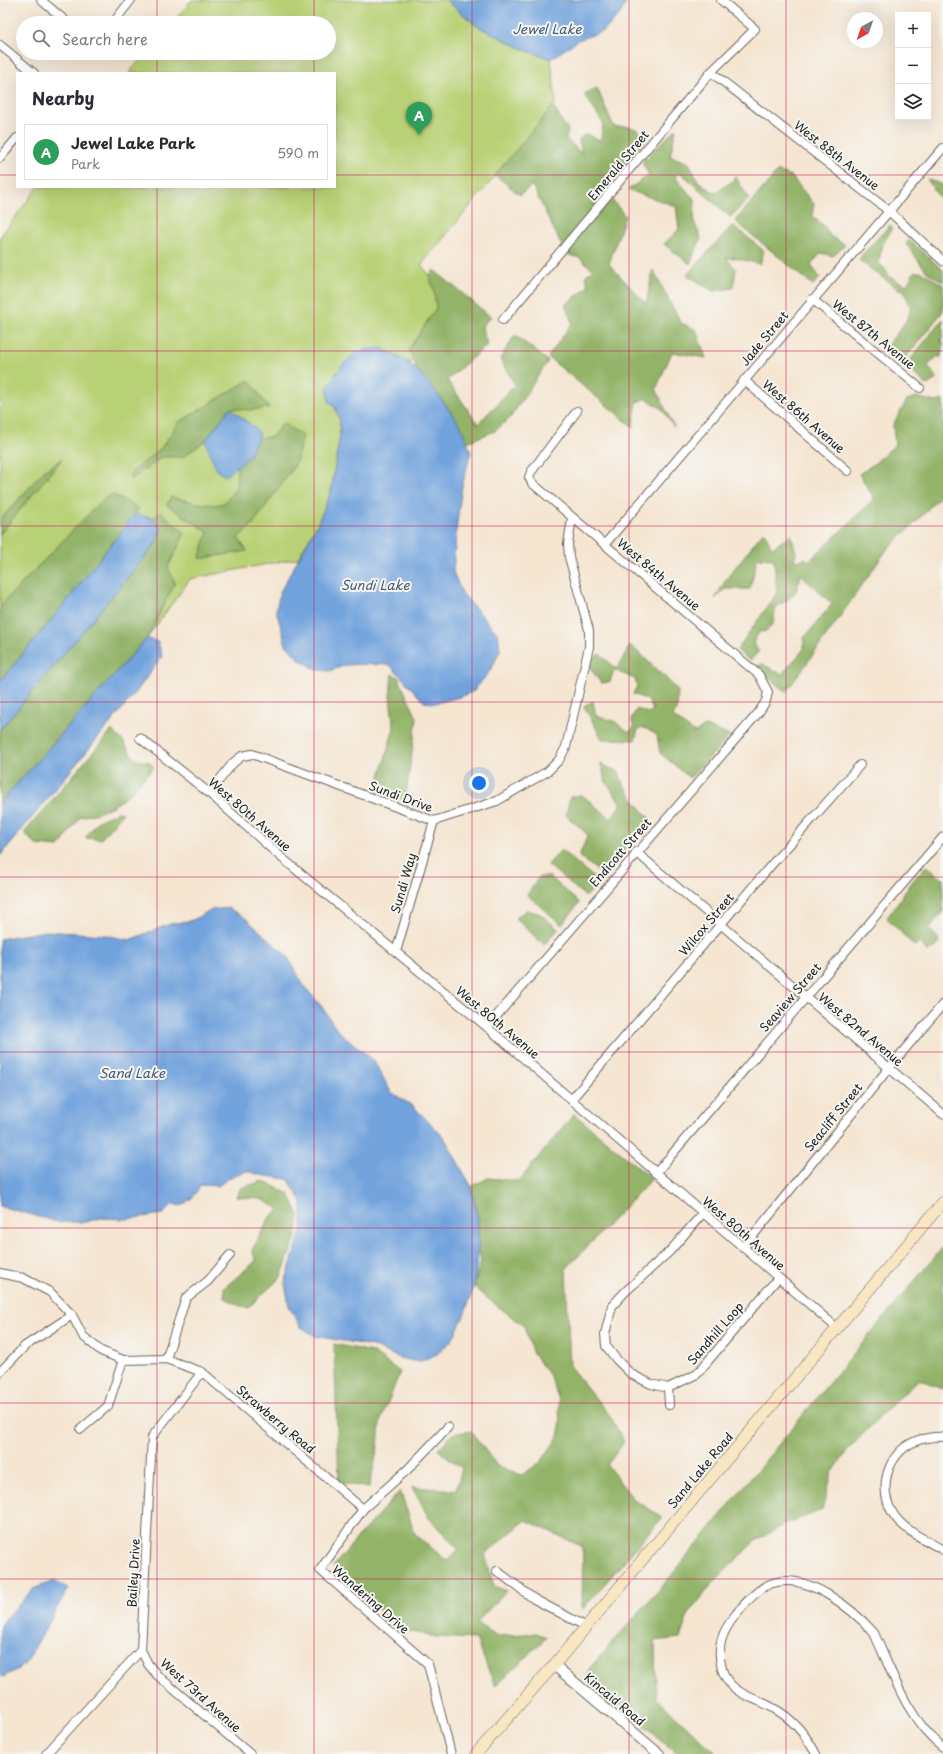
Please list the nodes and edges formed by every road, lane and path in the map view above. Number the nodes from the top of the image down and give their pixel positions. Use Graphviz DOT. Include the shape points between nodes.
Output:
graph roads {
  1 [pos="41,0"];
  2 [pos="132,0"];
  3 [pos="721,0"];
  4 [pos="60,16"];
  5 [pos="118,16"];
  6 [pos="0,45"];
  7 [pos="16,58"];
  8 [pos="18,60"];
  9 [pos="33,72"];
  10 [pos="712,72"];
  11 [pos="16,139"];
  12 [pos="943,148"];
  13 [pos="0,158"];
  14 [pos="889,211"];
  15 [pos="943,261"];
  16 [pos="812,299"];
  17 [pos="503,320"];
  18 [pos="744,380"];
  19 [pos="920,388"];
  20 [pos="577,411"];
  21 [pos="848,471"];
  22 [pos="572,518"];
  23 [pos="605,544"];
  24 [pos="768,692"];
  25 [pos="140,738"];
  26 [pos="860,765"];
  27 [pos="209,793"];
  28 [pos="434,821"];
  29 [pos="943,837"];
  30 [pos="636,852"];
  31 [pos="721,925"];
  32 [pos="396,952"];
  33 [pos="805,997"];
  34 [pos="943,1004"];
  35 [pos="487,1027"];
  36 [pos="889,1068"];
  37 [pos="571,1100"];
  38 [pos="943,1114"];
  39 [pos="656,1173"];
  40 [pos="943,1202"];
  41 [pos="703,1213"];
  42 [pos="743,1248"];
  43 [pos="230,1255"];
  44 [pos="0,1273"];
  45 [pos="778,1278"];
  46 [pos="72,1315"];
  47 [pos="837,1328"];
  48 [pos="166,1359"];
  49 [pos="123,1360"];
  50 [pos="0,1372"];
  51 [pos="202,1372"];
  52 [pos="668,1388"];
  53 [pos="669,1405"];
  54 [pos="448,1426"];
  55 [pos="81,1429"];
  56 [pos="943,1437"];
  57 [pos="363,1509"];
  58 [pos="943,1550"];
  59 [pos="497,1571"];
  60 [pos="585,1626"];
  61 [pos="141,1650"];
  62 [pos="554,1665"];
  63 [pos="943,1746"];
  64 [pos="245,1753"];
  65 [pos="46,1754"];
  66 [pos="451,1754"];
  67 [pos="476,1754"];
  68 [pos="659,1754"];
  69 [pos="816,1754"];
  1 -- 4 [label="street"];
  2 -- 5 [label="street"];
  3 -- 10 [label="street, Emerald Street" via="755,29"];
  6 -- 7 [label="street"];
  8 -- 9 [label="street"];
  10 -- 14 [label="street, West 88th Avenue"];
  10 -- 17 [label="street, Emerald Street"];
  11 -- 13 [label="street"];
  12 -- 14 [label="street, Jade Street"];
  14 -- 15 [label="street, West 88th Avenue"];
  14 -- 16 [label="street, Jade Street"];
  16 -- 18 [label="street, Jade Street"];
  16 -- 19 [label="street, West 87th Avenue"];
  18 -- 21 [label="street, West 86th Avenue"];
  18 -- 23 [label="street, Jade Street"];
  20 -- 22 [label="street, West 84th Avenue" via="529,478"];
  22 -- 23 [label="street, West 84th Avenue"];
  22 -- 28 [label="street, Sundi Drive" via="569,557 589,630 589,647 566,747 559,760 548,770 497,801"];
  23 -- 24 [label="street, West 84th Avenue" via="759,675"];
  24 -- 30 [label="street, Endicott Street" via="759,712"];
  25 -- 27 [label="street, West 80th Avenue"];
  26 -- 31 [label="street, Wilcox Street"];
  27 -- 28 [label="street, Sundi Drive" via="233,763 242,756 252,754"];
  27 -- 32 [label="street, West 80th Avenue" via="282,858"];
  28 -- 32 [label="street, Sundi Way"];
  29 -- 33 [label="street, Seaview Street"];
  30 -- 31 [label="street, West 82nd Avenue"];
  30 -- 35 [label="street, Endicott Street"];
  31 -- 33 [label="street, West 82nd Avenue"];
  31 -- 37 [label="street, Wilcox Street"];
  32 -- 35 [label="street, West 80th Avenue"];
  33 -- 36 [label="street, West 82nd Avenue"];
  33 -- 39 [label="street, Seaview Street"];
  34 -- 36 [label="street, Seacliff Street"];
  35 -- 37 [label="street, West 80th Avenue"];
  36 -- 38 [label="street, West 82nd Avenue"];
  36 -- 42 [label="street, Seacliff Street"];
  37 -- 39 [label="street, West 80th Avenue"];
  39 -- 41 [label="street, West 80th Avenue"];
  40 -- 47 [label="main road, Sand Lake Road"];
  41 -- 42 [label="street, West 80th Avenue"];
  41 -- 52 [label="street" via="670,1251 612,1306 605,1334 606,1346 631,1374 651,1384"];
  42 -- 45 [label="street, West 80th Avenue"];
  43 -- 48 [label="street" via="208,1281 186,1298"];
  44 -- 46 [label="street" via="22,1278 50,1292"];
  45 -- 47 [label="street, West 80th Avenue"];
  45 -- 52 [label="street, Sandhill Loop" via="697,1374"];
  46 -- 49 [label="street" via="83,1336 101,1351"];
  46 -- 50 [label="street" via="25,1346"];
  47 -- 60 [label="main road, Sand Lake Road"];
  48 -- 49 [label="street"];
  48 -- 51 [label="street, Strawberry Road"];
  49 -- 55 [label="street" via="108,1406"];
  51 -- 57 [label="street, Strawberry Road"];
  51 -- 61 [label="street, Bailey Drive" via="152,1437"];
  52 -- 53 [label="street"];
  54 -- 57 [label="street, Wandering Drive" via="406,1470"];
  56 -- 58 [label="street" via="921,1438 909,1443 892,1460 885,1480 885,1496 892,1513 901,1524"];
  57 -- 66 [label="street, Wandering Drive" via="320,1570 428,1664"];
  59 -- 60 [label="street" via="534,1600"];
  60 -- 62 [label="main road, Sand Lake Road"];
  61 -- 64 [label="street, West 73rd Avenue" via="157,1675"];
  61 -- 65 [label="street"];
  62 -- 67 [label="main road, Sand Lake Road"];
  62 -- 68 [label="street, Kincaid Road"];
  63 -- 69 [label="street" via="931,1738 913,1714 874,1633 866,1624 848,1608 810,1585 792,1581 773,1583 762,1588 743,1605 725,1628 719,1649 722,1670 730,1684 745,1696 773,1708 792,1722 809,1741"];
}
